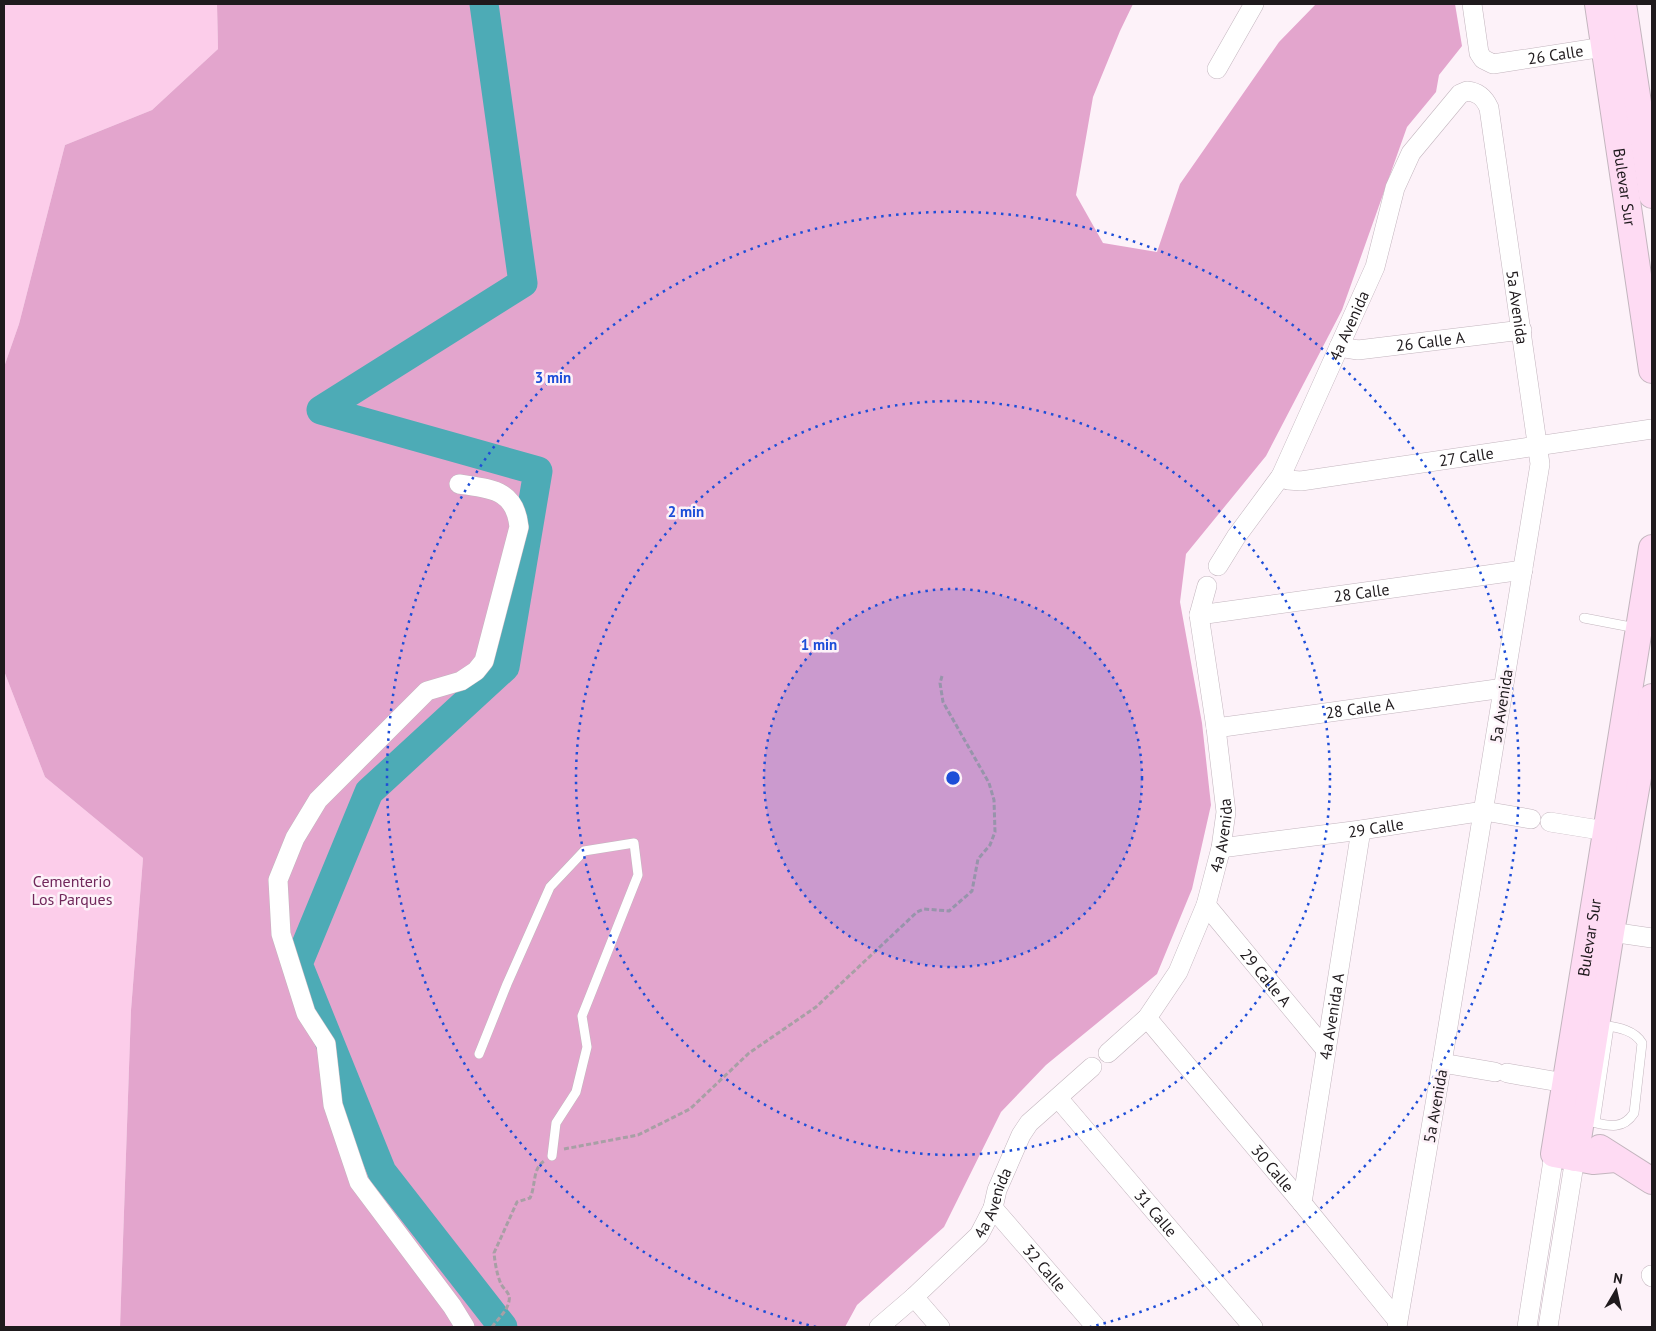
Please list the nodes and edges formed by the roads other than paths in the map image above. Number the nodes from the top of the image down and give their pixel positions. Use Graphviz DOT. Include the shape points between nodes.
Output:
graph roads {
  1 [pos="1254,4"];
  2 [pos="1472,4"];
  3 [pos="1598,4"];
  4 [pos="1623,4"];
  5 [pos="1616,44"];
  6 [pos="1217,69"];
  7 [pos="1473,92"];
  8 [pos="1645,95"];
  9 [pos="1612,100"];
  10 [pos="1652,195"];
  11 [pos="1522,330"];
  12 [pos="1339,348"];
  13 [pos="1652,370"];
  14 [pos="1652,429"];
  15 [pos="1539,446"];
  16 [pos="1281,476"];
  17 [pos="460,484"];
  18 [pos="1652,548"];
  19 [pos="1218,566"];
  20 [pos="1523,570"];
  21 [pos="1206,586"];
  22 [pos="1199,614"];
  23 [pos="1584,618"];
  24 [pos="1639,628"];
  25 [pos="1504,688"];
  26 [pos="1652,697"];
  27 [pos="1650,724"];
  28 [pos="1216,728"];
  29 [pos="1484,811"];
  30 [pos="1530,819"];
  31 [pos="1550,822"];
  32 [pos="1361,830"];
  33 [pos="1606,832"];
  34 [pos="1221,848"];
  35 [pos="1206,905"];
  36 [pos="1610,932"];
  37 [pos="1652,938"];
  38 [pos="1146,1018"];
  39 [pos="1603,1025"];
  40 [pos="1326,1050"];
  41 [pos="1108,1053"];
  42 [pos="479,1054"];
  43 [pos="1442,1063"];
  44 [pos="1092,1067"];
  45 [pos="1565,1083"];
  46 [pos="1058,1098"];
  47 [pos="1574,1136"];
  48 [pos="552,1156"];
  49 [pos="1652,1181"];
  50 [pos="1302,1203"];
  51 [pos="993,1208"];
  52 [pos="914,1297"];
  53 [pos="1397,1324"];
  54 [pos="465,1327"];
  55 [pos="879,1327"];
  56 [pos="940,1327"];
  57 [pos="1096,1327"];
  58 [pos="1254,1327"];
  59 [pos="1527,1327"];
  60 [pos="1548,1327"];
  1 -- 6 [label="street"];
  2 -- 5 [label="street, 26 Calle" via="1478,49 1483,59 1493,64"];
  3 -- 5 [label="main road, Bulevar Sur"];
  4 -- 5 [label="main road, Bulevar Sur"];
  5 -- 8 [label="main road, Bulevar Sur"];
  5 -- 9 [label="main road, Bulevar Sur"];
  7 -- 11 [label="street, 5a Avenida" via="1483,98 1489,108"];
  7 -- 12 [label="street, 4a Avenida" via="1460,94 1411,153 1395,188 1375,267"];
  8 -- 9 [label="street"];
  8 -- 10 [label="main road, Bulevar Sur"];
  9 -- 13 [label="main road, Bulevar Sur"];
  11 -- 12 [label="street, 26 Calle A" via="1358,350"];
  11 -- 15 [label="street, 5a Avenida"];
  12 -- 16 [label="street, 4a Avenida"];
  14 -- 15 [label="street, 27 Calle"];
  15 -- 16 [label="street, 27 Calle" via="1301,481"];
  15 -- 20 [label="street, 5a Avenida" via="1540,464"];
  16 -- 19 [label="street, 4a Avenida"];
  17 -- 54 [label="street" via="492,489 507,498 517,512 518,527 484,661 461,681 427,691 318,800 295,838 278,880 281,934 306,1013 326,1044 333,1106 358,1182"];
  18 -- 24 [label="main road, Bulevar Sur"];
  20 -- 22 [label="street, 28 Calle"];
  20 -- 25 [label="street, 5a Avenida"];
  21 -- 22 [label="street, 4a Avenida"];
  22 -- 28 [label="street, 4a Avenida"];
  23 -- 24 [label="lane"];
  24 -- 33 [label="main road, Bulevar Sur"];
  25 -- 28 [label="street, 28 Calle A"];
  25 -- 29 [label="street, 5a Avenida"];
  26 -- 27 [label="main road, Bulevar Sur"];
  27 -- 36 [label="main road, Bulevar Sur" via="1642,787"];
  28 -- 34 [label="street, 4a Avenida" via="1226,812"];
  29 -- 30 [label="street, 29 Calle"];
  29 -- 32 [label="street, 29 Calle"];
  29 -- 43 [label="street, 5a Avenida"];
  31 -- 33 [label="street"];
  32 -- 34 [label="street, 29 Calle"];
  32 -- 40 [label="street, 4a Avenida A"];
  33 -- 45 [label="main road, Bulevar Sur"];
  34 -- 35 [label="street, 4a Avenida"];
  35 -- 38 [label="street, 4a Avenida" via="1178,972"];
  35 -- 40 [label="street, 29 Calle A"];
  36 -- 37 [label="street"];
  36 -- 39 [label="main road, Bulevar Sur"];
  38 -- 41 [label="street, 4a Avenida"];
  38 -- 50 [label="street, 30 Calle"];
  39 -- 47 [label="main road, Bulevar Sur"];
  39 -- 47 [label="lane" via="1622,1029 1637,1036 1642,1043 1634,1112 1628,1121"];
  40 -- 50 [label="street, 4a Avenida A"];
  42 -- 48 [label="lane" via="550,887 584,851 634,844 638,874 582,1016 587,1047 576,1092 556,1123"];
  43 -- 45 [label="street"];
  43 -- 53 [label="street, 5a Avenida"];
  44 -- 46 [label="street, 4a Avenida"];
  45 -- 47 [label="main road, Bulevar Sur"];
  46 -- 51 [label="street, 4a Avenida" via="1029,1124 1022,1135 997,1190"];
  46 -- 58 [label="street, 31 Calle"];
  47 -- 49 [label="main road" via="1593,1161 1615,1159"];
  47 -- 59 [label="street, Bulevar Sur"];
  47 -- 60 [label="street, Bulevar Sur"];
  50 -- 53 [label="street, 30 Calle"];
  51 -- 52 [label="street, 4a Avenida" via="979,1235"];
  51 -- 57 [label="street, 32 Calle"];
  52 -- 55 [label="street, 4a Avenida"];
  52 -- 56 [label="street"];
}
